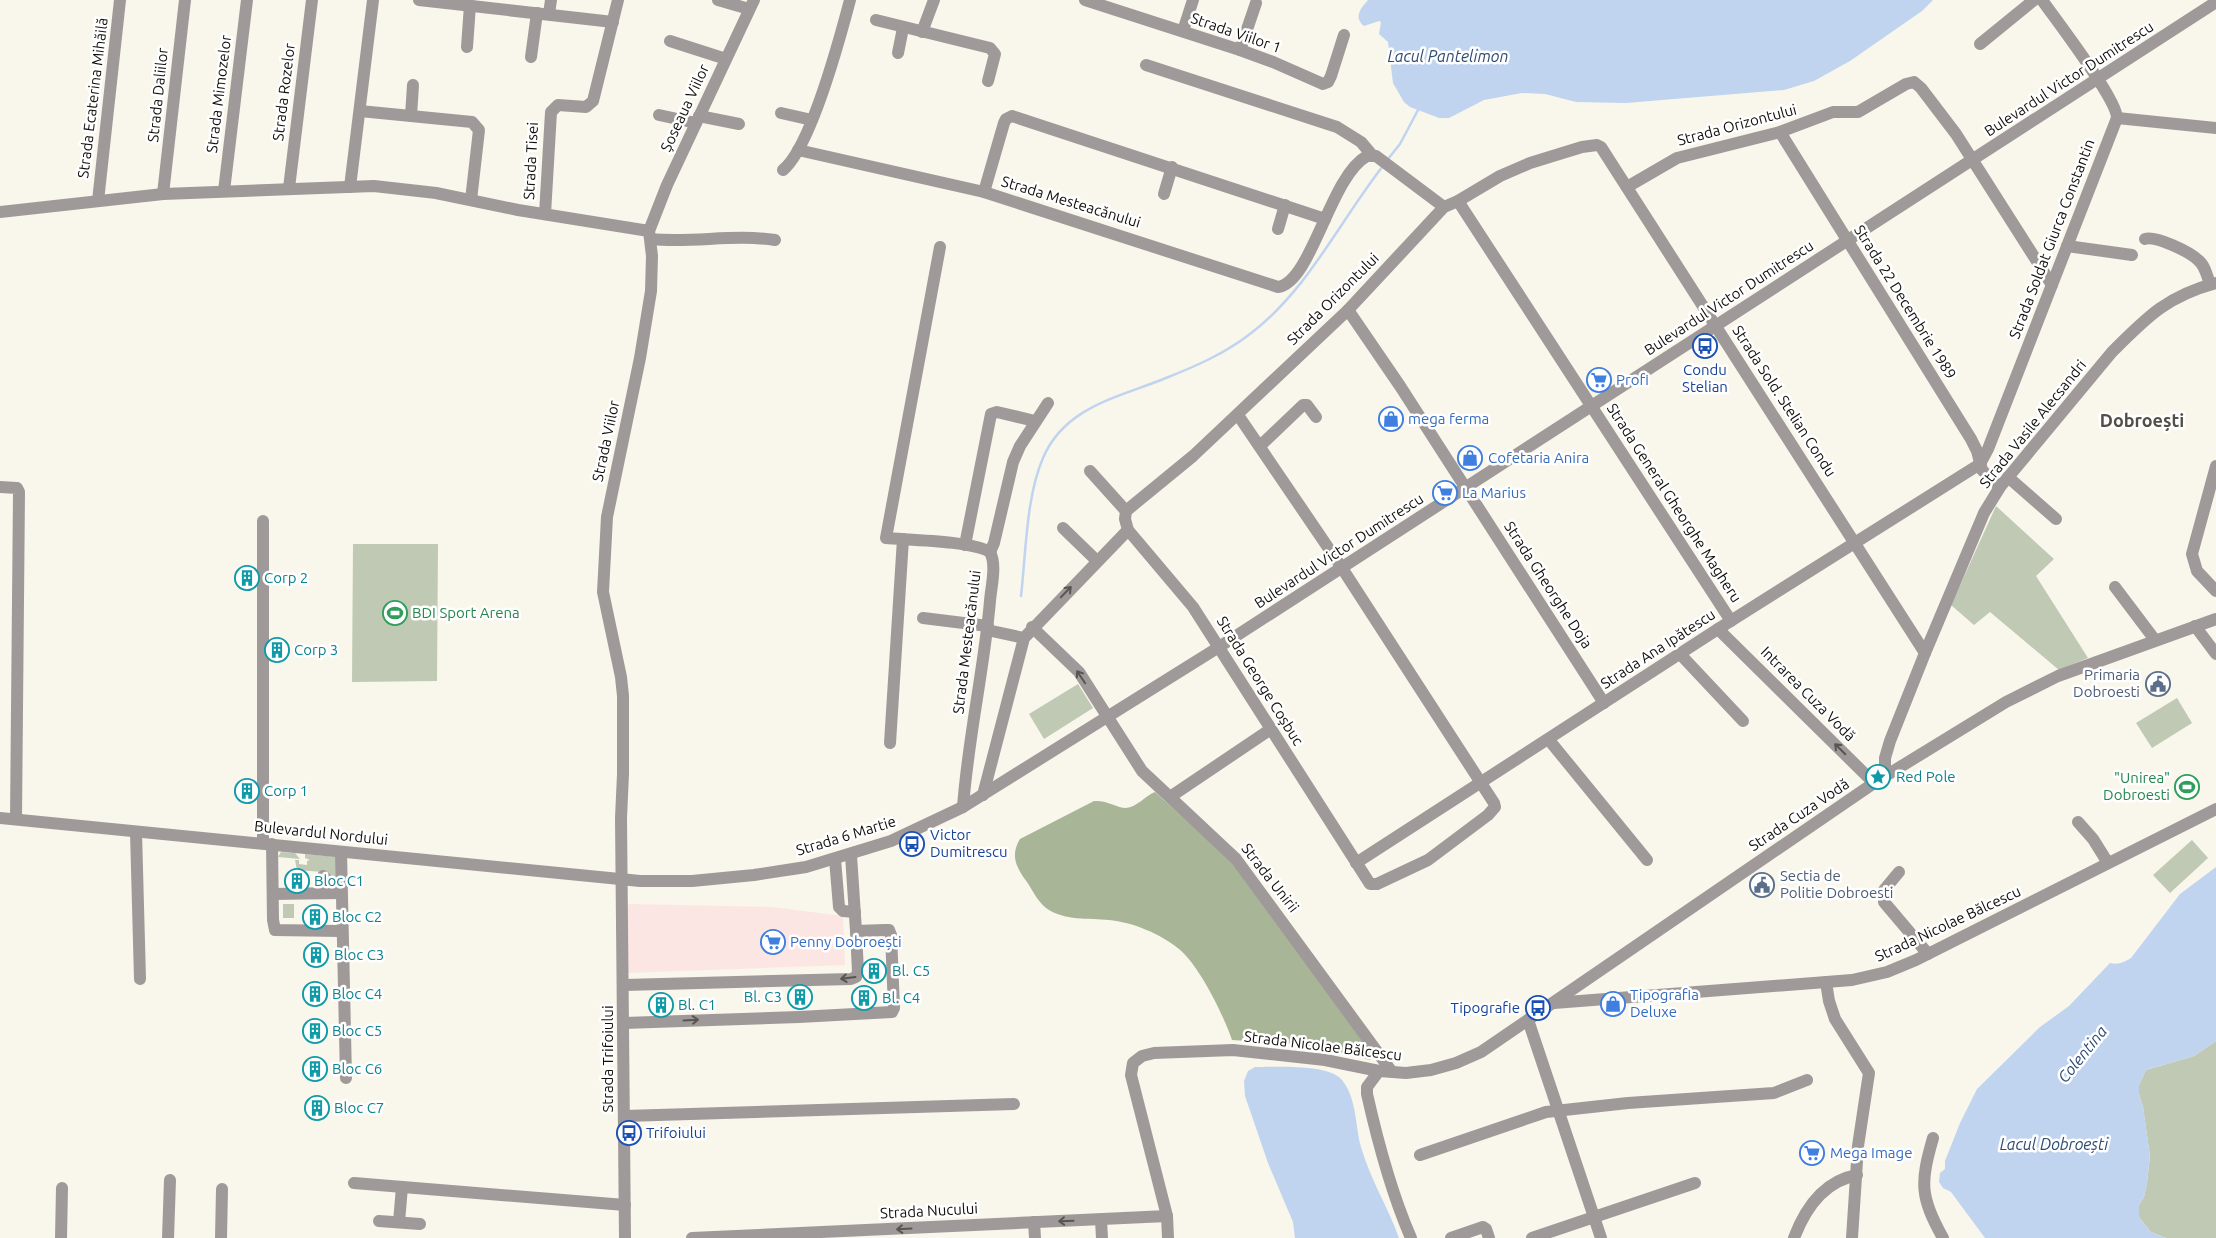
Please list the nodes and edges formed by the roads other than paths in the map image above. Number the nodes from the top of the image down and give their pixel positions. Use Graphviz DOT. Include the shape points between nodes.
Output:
graph roads {
  1 [pos="120,0"];
  2 [pos="185,0"];
  3 [pos="247,0"];
  4 [pos="312,0"];
  5 [pos="373,0"];
  6 [pos="419,0"];
  7 [pos="551,0"];
  8 [pos="618,0"];
  9 [pos="718,0"];
  10 [pos="850,0"];
  11 [pos="934,0"];
  12 [pos="1085,0"];
  13 [pos="1128,0"];
  14 [pos="1193,0"];
  15 [pos="2034,0"];
  16 [pos="2042,0"];
  17 [pos="2216,2"];
  18 [pos="1256,3"];
  19 [pos="478,4"];
  20 [pos="752,5"];
  21 [pos="543,13"];
  22 [pos="1124,13"];
  23 [pos="876,20"];
  24 [pos="613,22"];
  25 [pos="903,28"];
  26 [pos="1183,31"];
  27 [pos="922,32"];
  28 [pos="1344,35"];
  29 [pos="670,41"];
  30 [pos="1980,44"];
  31 [pos="467,47"];
  32 [pos="1240,50"];
  33 [pos="898,53"];
  34 [pos="531,58"];
  35 [pos="726,59"];
  36 [pos="1146,65"];
  37 [pos="2098,80"];
  38 [pos="988,82"];
  39 [pos="412,85"];
  40 [pos="360,111"];
  41 [pos="781,113"];
  42 [pos="659,115"];
  43 [pos="410,116"];
  44 [pos="2117,118"];
  45 [pos="698,120"];
  46 [pos="812,120"];
  47 [pos="739,124"];
  48 [pos="2216,128"];
  49 [pos="1780,132"];
  50 [pos="1597,145"];
  51 [pos="798,150"];
  52 [pos="1374,156"];
  53 [pos="1973,161"];
  54 [pos="1172,167"];
  55 [pos="782,170"];
  56 [pos="350,187"];
  57 [pos="1627,187"];
  58 [pos="289,188"];
  59 [pos="224,191"];
  60 [pos="984,192"];
  61 [pos="163,194"];
  62 [pos="1164,194"];
  63 [pos="471,200"];
  64 [pos="98,201"];
  65 [pos="1458,201"];
  66 [pos="1285,205"];
  67 [pos="1444,207"];
  68 [pos="0,212"];
  69 [pos="545,214"];
  70 [pos="1325,219"];
  71 [pos="1278,229"];
  72 [pos="650,235"];
  73 [pos="2145,239"];
  74 [pos="775,240"];
  75 [pos="1848,241"];
  76 [pos="2067,246"];
  77 [pos="940,247"];
  78 [pos="2132,255"];
  79 [pos="2213,283"];
  80 [pos="2052,285"];
  81 [pos="1348,310"];
  82 [pos="1716,326"];
  83 [pos="1048,404"];
  84 [pos="1592,406"];
  85 [pos="1238,415"];
  86 [pos="1316,417"];
  87 [pos="1035,421"];
  88 [pos="1260,446"];
  89 [pos="1980,464"];
  90 [pos="2216,466"];
  91 [pos="1090,470"];
  92 [pos="2008,477"];
  93 [pos="0,487"];
  94 [pos="2000,487"];
  95 [pos="1466,488"];
  96 [pos="2056,519"];
  97 [pos="263,521"];
  98 [pos="1127,522"];
  99 [pos="1063,528"];
  100 [pos="903,539"];
  101 [pos="1854,542"];
  102 [pos="966,545"];
  103 [pos="990,552"];
  104 [pos="1097,562"];
  105 [pos="1342,568"];
  106 [pos="2115,587"];
  107 [pos="2216,591"];
  108 [pos="922,618"];
  109 [pos="2216,619"];
  110 [pos="1731,621"];
  111 [pos="2195,626"];
  112 [pos="1032,627"];
  113 [pos="988,628"];
  114 [pos="1718,629"];
  115 [pos="1024,638"];
  116 [pos="2155,640"];
  117 [pos="1220,647"];
  118 [pos="1925,653"];
  119 [pos="1680,654"];
  120 [pos="2216,654"];
  121 [pos="1604,703"];
  122 [pos="1108,718"];
  123 [pos="1743,721"];
  124 [pos="1271,730"];
  125 [pos="1549,740"];
  126 [pos="890,743"];
  127 [pos="1879,780"];
  128 [pos="1482,783"];
  129 [pos="983,794"];
  130 [pos="1170,797"];
  131 [pos="963,807"];
  132 [pos="2216,809"];
  133 [pos="0,818"];
  134 [pos="16,819"];
  135 [pos="2078,822"];
  136 [pos="136,832"];
  137 [pos="268,843"];
  138 [pos="341,852"];
  139 [pos="851,855"];
  140 [pos="835,859"];
  141 [pos="1647,860"];
  142 [pos="1356,863"];
  143 [pos="2108,864"];
  144 [pos="1899,872"];
  145 [pos="323,876"];
  146 [pos="623,880"];
  147 [pos="272,894"];
  148 [pos="855,912"];
  149 [pos="340,931"];
  150 [pos="856,931"];
  151 [pos="1928,954"];
  152 [pos="140,979"];
  153 [pos="1826,982"];
  154 [pos="624,985"];
  155 [pos="1551,1004"];
  156 [pos="1528,1020"];
  157 [pos="624,1023"];
  158 [pos="1385,1072"];
  159 [pos="346,1078"];
  160 [pos="1807,1080"];
  161 [pos="1014,1104"];
  162 [pos="1558,1110"];
  163 [pos="625,1116"];
  164 [pos="1932,1138"];
  165 [pos="1420,1155"];
  166 [pos="1857,1175"];
  167 [pos="170,1180"];
  168 [pos="354,1183"];
  169 [pos="1695,1183"];
  170 [pos="402,1187"];
  171 [pos="62,1188"];
  172 [pos="222,1189"];
  173 [pos="625,1205"];
  174 [pos="1168,1216"];
  175 [pos="1594,1217"];
  176 [pos="1101,1220"];
  177 [pos="379,1221"];
  178 [pos="399,1222"];
  179 [pos="1034,1222"];
  180 [pos="420,1224"];
  181 [pos="844,1235"];
  182 [pos="737,1237"];
  183 [pos="61,1238"];
  184 [pos="168,1238"];
  185 [pos="221,1238"];
  186 [pos="625,1238"];
  187 [pos="692,1238"];
  188 [pos="1035,1238"];
  189 [pos="1102,1238"];
  190 [pos="1168,1238"];
  191 [pos="1411,1238"];
  192 [pos="1450,1238"];
  193 [pos="1489,1238"];
  194 [pos="1532,1238"];
  195 [pos="1601,1238"];
  196 [pos="1794,1238"];
  197 [pos="1852,1238"];
  198 [pos="1942,1238"];
  1 -- 64 [label="street, Strada Ecaterina Mihăilă"];
  2 -- 61 [label="street, Strada Daliilor"];
  3 -- 59 [label="street, Strada Mimozelor"];
  4 -- 58 [label="street, Strada Rozelor"];
  5 -- 40 [label="street"];
  6 -- 19 [label="street"];
  7 -- 21 [label="street"];
  8 -- 24 [label="street, Strada Tisei"];
  9 -- 20 [label="street"];
  10 -- 46 [label="street"];
  11 -- 27 [label="street"];
  12 -- 22 [label="street, Strada Viilor 1"];
  13 -- 22 [label="street"];
  14 -- 26 [label="street"];
  15 -- 30 [label="street"];
  16 -- 37 [label="street"];
  17 -- 37 [label="street, Bulevardul Victor Dumitrescu"];
  18 -- 32 [label="street"];
  19 -- 21 [label="street"];
  19 -- 31 [label="street"];
  20 -- 35 [label="street, Șoseaua Viilor"];
  21 -- 24 [label="street"];
  21 -- 34 [label="street"];
  22 -- 26 [label="street, Strada Viilor 1"];
  23 -- 25 [label="street"];
  24 -- 69 [label="street, Strada Tisei" via="593,101 586,107 558,105 551,112"];
  25 -- 27 [label="street"];
  25 -- 33 [label="street"];
  26 -- 32 [label="street, Strada Viilor 1"];
  27 -- 38 [label="street" via="994,50"];
  28 -- 32 [label="street, Strada Viilor 1" via="1331,76 1323,84"];
  29 -- 35 [label="street"];
  35 -- 45 [label="street, Șoseaua Viilor"];
  36 -- 52 [label="street" via="1337,127 1361,142"];
  37 -- 44 [label="street" via="2116,110"];
  37 -- 53 [label="street, Bulevardul Victor Dumitrescu"];
  39 -- 43 [label="street"];
  40 -- 43 [label="street"];
  40 -- 56 [label="street"];
  41 -- 46 [label="street"];
  42 -- 45 [label="street"];
  43 -- 63 [label="street" via="476,124 479,130"];
  44 -- 48 [label="street"];
  44 -- 76 [label="street, Strada Soldat Giurca Constantin"];
  45 -- 47 [label="street"];
  45 -- 72 [label="street, Șoseaua Viilor" via="667,185"];
  46 -- 51 [label="street"];
  49 -- 53 [label="street, Strada Orizontului" via="1833,112 1858,112 1914,82"];
  49 -- 57 [label="street, Strada Orizontului" via="1677,158"];
  49 -- 75 [label="street, Strada 22 Decembrie 1989"];
  50 -- 57 [label="street, Strada Sold. Stelian Condu"];
  50 -- 65 [label="street, Strada Orizontului" via="1517,168"];
  51 -- 55 [label="street"];
  51 -- 60 [label="street"];
  52 -- 67 [label="street"];
  52 -- 70 [label="street, Strada Mesteacănului" via="1360,160 1345,178"];
  53 -- 75 [label="street, Bulevardul Victor Dumitrescu"];
  53 -- 80 [label="street"];
  54 -- 60 [label="street, Strada Mesteacănului" via="1009,116 1004,123"];
  54 -- 62 [label="street"];
  54 -- 66 [label="street, Strada Mesteacănului"];
  56 -- 58 [label="street"];
  56 -- 63 [label="street" via="400,188"];
  57 -- 82 [label="street, Strada Sold. Stelian Condu"];
  58 -- 59 [label="street"];
  59 -- 61 [label="street"];
  60 -- 70 [label="street, Strada Mesteacănului" via="1278,287 1287,283 1301,266"];
  61 -- 64 [label="street"];
  63 -- 69 [label="street"];
  64 -- 68 [label="street"];
  65 -- 67 [label="street, Strada Orizontului"];
  65 -- 84 [label="street, Strada General Gheorghe Magheru"];
  66 -- 70 [label="street, Strada Mesteacănului"];
  66 -- 71 [label="street"];
  67 -- 81 [label="street, Strada Orizontului"];
  69 -- 72 [label="street"];
  72 -- 74 [label="street" via="685,241"];
  72 -- 146 [label="street, Strada Viilor" via="652,275 647,314 607,517 603,592 623,696"];
  73 -- 79 [label="street" via="2160,240 2198,259"];
  75 -- 82 [label="street, Bulevardul Victor Dumitrescu"];
  75 -- 89 [label="street, Strada 22 Decembrie 1989" via="1975,445"];
  76 -- 78 [label="street"];
  76 -- 80 [label="street, Strada Soldat Giurca Constantin"];
  77 -- 100 [label="street" via="886,538"];
  79 -- 92 [label="street, Strada Vasile Alecsandri" via="2170,300 2132,332"];
  80 -- 89 [label="street, Strada Soldat Giurca Constantin"];
  81 -- 85 [label="street, Strada Orizontului"];
  81 -- 95 [label="street, Strada Gheorghe Doja"];
  82 -- 84 [label="street, Bulevardul Victor Dumitrescu"];
  82 -- 101 [label="street, Strada Sold. Stelian Condu"];
  83 -- 87 [label="street, Strada Mesteacănului"];
  84 -- 95 [label="street, Bulevardul Victor Dumitrescu"];
  84 -- 110 [label="street, Strada General Gheorghe Magheru"];
  85 -- 88 [label="street"];
  85 -- 98 [label="street, Strada Orizontului"];
  86 -- 88 [label="street" via="1307,405 1303,405"];
  87 -- 102 [label="street" via="997,412 991,414"];
  87 -- 103 [label="street, Strada Mesteacănului" via="1013,462"];
  88 -- 105 [label="street"];
  89 -- 94 [label="street, Strada 22 Decembrie 1989" via="1985,474"];
  89 -- 101 [label="street, Strada Ana Ipătescu"];
  90 -- 107 [label="street" via="2192,554 2197,571"];
  91 -- 98 [label="street, Strada George Coșbuc"];
  92 -- 94 [label="street, Strada Vasile Alecsandri"];
  92 -- 96 [label="street"];
  93 -- 134 [label="street" via="16,488 19,492"];
  94 -- 118 [label="street, Strada Vasile Alecsandri" via="1978,526"];
  95 -- 105 [label="street, Bulevardul Victor Dumitrescu"];
  95 -- 121 [label="street, Strada Gheorghe Doja"];
  97 -- 137 [label="street"];
  98 -- 104 [label="street, Strada Orizontului"];
  98 -- 117 [label="street, Strada George Coșbuc"];
  99 -- 104 [label="street"];
  100 -- 102 [label="street"];
  100 -- 126 [label="street"];
  101 -- 110 [label="street, Strada Ana Ipătescu"];
  101 -- 118 [label="street, Strada Sold. Stelian Condu"];
  102 -- 103 [label="street"];
  103 -- 113 [label="street, Strada Mesteacănului"];
  112 -- 104 [label="street, Strada Orizontului, one-way"];
  105 -- 117 [label="street, Bulevardul Victor Dumitrescu"];
  105 -- 128 [label="street"];
  106 -- 116 [label="street"];
  108 -- 113 [label="street"];
  109 -- 111 [label="street, Strada Cuza Vodă"];
  110 -- 114 [label="street, Strada Ana Ipătescu"];
  111 -- 116 [label="street, Strada Cuza Vodă"];
  111 -- 120 [label="street"];
  112 -- 115 [label="street, Strada Orizontului"];
  122 -- 112 [label="street, Strada Unirii, one-way" via="1079,672"];
  113 -- 115 [label="street"];
  113 -- 131 [label="street, Strada Mesteacănului"];
  114 -- 119 [label="street, Strada Ana Ipătescu"];
  127 -- 114 [label="street, Intrarea Cuza Vodă, one-way"];
  115 -- 129 [label="street"];
  116 -- 127 [label="street, Strada Cuza Vodă" via="2058,676 2019,695"];
  117 -- 122 [label="street, Bulevardul Victor Dumitrescu"];
  117 -- 124 [label="street, Strada George Coșbuc"];
  118 -- 127 [label="street, Strada Vasile Alecsandri" via="1888,746"];
  119 -- 121 [label="street, Strada Ana Ipătescu"];
  119 -- 123 [label="street"];
  121 -- 125 [label="street, Strada Ana Ipătescu"];
  122 -- 129 [label="street, Strada 6 Martie"];
  122 -- 130 [label="street, Strada Unirii" via="1134,761"];
  124 -- 130 [label="street"];
  124 -- 142 [label="street, Strada George Coșbuc"];
  125 -- 128 [label="street, Strada Ana Ipătescu"];
  125 -- 141 [label="street"];
  127 -- 155 [label="street, Strada Cuza Vodă"];
  128 -- 142 [label="street, Strada Ana Ipătescu"];
  128 -- 142 [label="street, Strada George Coșbuc" via="1494,803 1493,810 1433,856 1373,885"];
  129 -- 131 [label="street, Strada 6 Martie"];
  130 -- 158 [label="street, Strada Unirii" via="1236,858"];
  131 -- 139 [label="street, Strada 6 Martie" via="891,841"];
  132 -- 143 [label="street, Strada Nicolae Bălcescu"];
  133 -- 134 [label="street, Bulevardul Nordului"];
  134 -- 136 [label="street, Bulevardul Nordului"];
  135 -- 143 [label="street"];
  136 -- 137 [label="street, Bulevardul Nordului"];
  136 -- 152 [label="street"];
  137 -- 138 [label="street, Bulevardul Nordului"];
  137 -- 147 [label="street"];
  138 -- 146 [label="street, Bulevardul Nordului"];
  138 -- 159 [label="street"];
  139 -- 140 [label="street, Strada 6 Martie"];
  139 -- 148 [label="street"];
  140 -- 146 [label="street, Strada 6 Martie" via="780,872 725,878"];
  140 -- 148 [label="street" via="839,907 843,911"];
  143 -- 151 [label="street, Strada Nicolae Bălcescu"];
  144 -- 151 [label="street" via="1884,890 1884,902"];
  145 -- 147 [label="street" via="335,893"];
  146 -- 154 [label="street, Strada Trifoiului"];
  147 -- 149 [label="street" via="275,930"];
  148 -- 150 [label="street"];
  150 -- 154 [label="street, one-way" via="858,972 854,978"];
  157 -- 150 [label="street, one-way" via="892,1012 890,932"];
  151 -- 153 [label="street, Strada Nicolae Bălcescu" via="1877,976"];
  153 -- 155 [label="street, Strada Nicolae Bălcescu"];
  153 -- 166 [label="street" via="1835,1019 1869,1073"];
  154 -- 157 [label="street, Strada Trifoiului"];
  155 -- 156 [label="street, Strada Nicolae Bălcescu"];
  156 -- 158 [label="street, Strada Nicolae Bălcescu" via="1481,1052 1456,1063 1418,1072"];
  156 -- 162 [label="street"];
  157 -- 163 [label="street, Strada Trifoiului"];
  158 -- 174 [label="street, Strada Nicolae Bălcescu" via="1326,1060 1233,1050 1154,1053 1136,1059 1131,1075"];
  158 -- 191 [label="street" via="1367,1087 1368,1094 1397,1207"];
  160 -- 162 [label="street" via="1779,1092"];
  161 -- 163 [label="street"];
  162 -- 165 [label="street" via="1534,1115"];
  162 -- 175 [label="street"];
  163 -- 173 [label="street, Strada Trifoiului"];
  164 -- 198 [label="street" via="1924,1177 1927,1210"];
  166 -- 196 [label="street" via="1833,1183 1824,1191 1805,1212"];
  166 -- 197 [label="street"];
  167 -- 184 [label="street"];
  168 -- 170 [label="street"];
  169 -- 175 [label="street"];
  170 -- 173 [label="street"];
  170 -- 178 [label="street"];
  171 -- 183 [label="street"];
  172 -- 185 [label="street"];
  173 -- 186 [label="street, Strada Trifoiului"];
  174 -- 176 [label="street, Strada Nucului"];
  174 -- 190 [label="street, Strada Nicolae Bălcescu"];
  175 -- 194 [label="street"];
  175 -- 195 [label="street"];
  176 -- 179 [label="street, Strada Nucului, one-way"];
  176 -- 189 [label="street"];
  177 -- 178 [label="street"];
  178 -- 180 [label="street"];
  179 -- 181 [label="street, Strada Nucului, one-way"];
  179 -- 188 [label="street"];
  181 -- 182 [label="street, Strada Nucului"];
  182 -- 187 [label="street, Strada Nucului"];
  192 -- 193 [label="street" via="1483,1227"];
}
